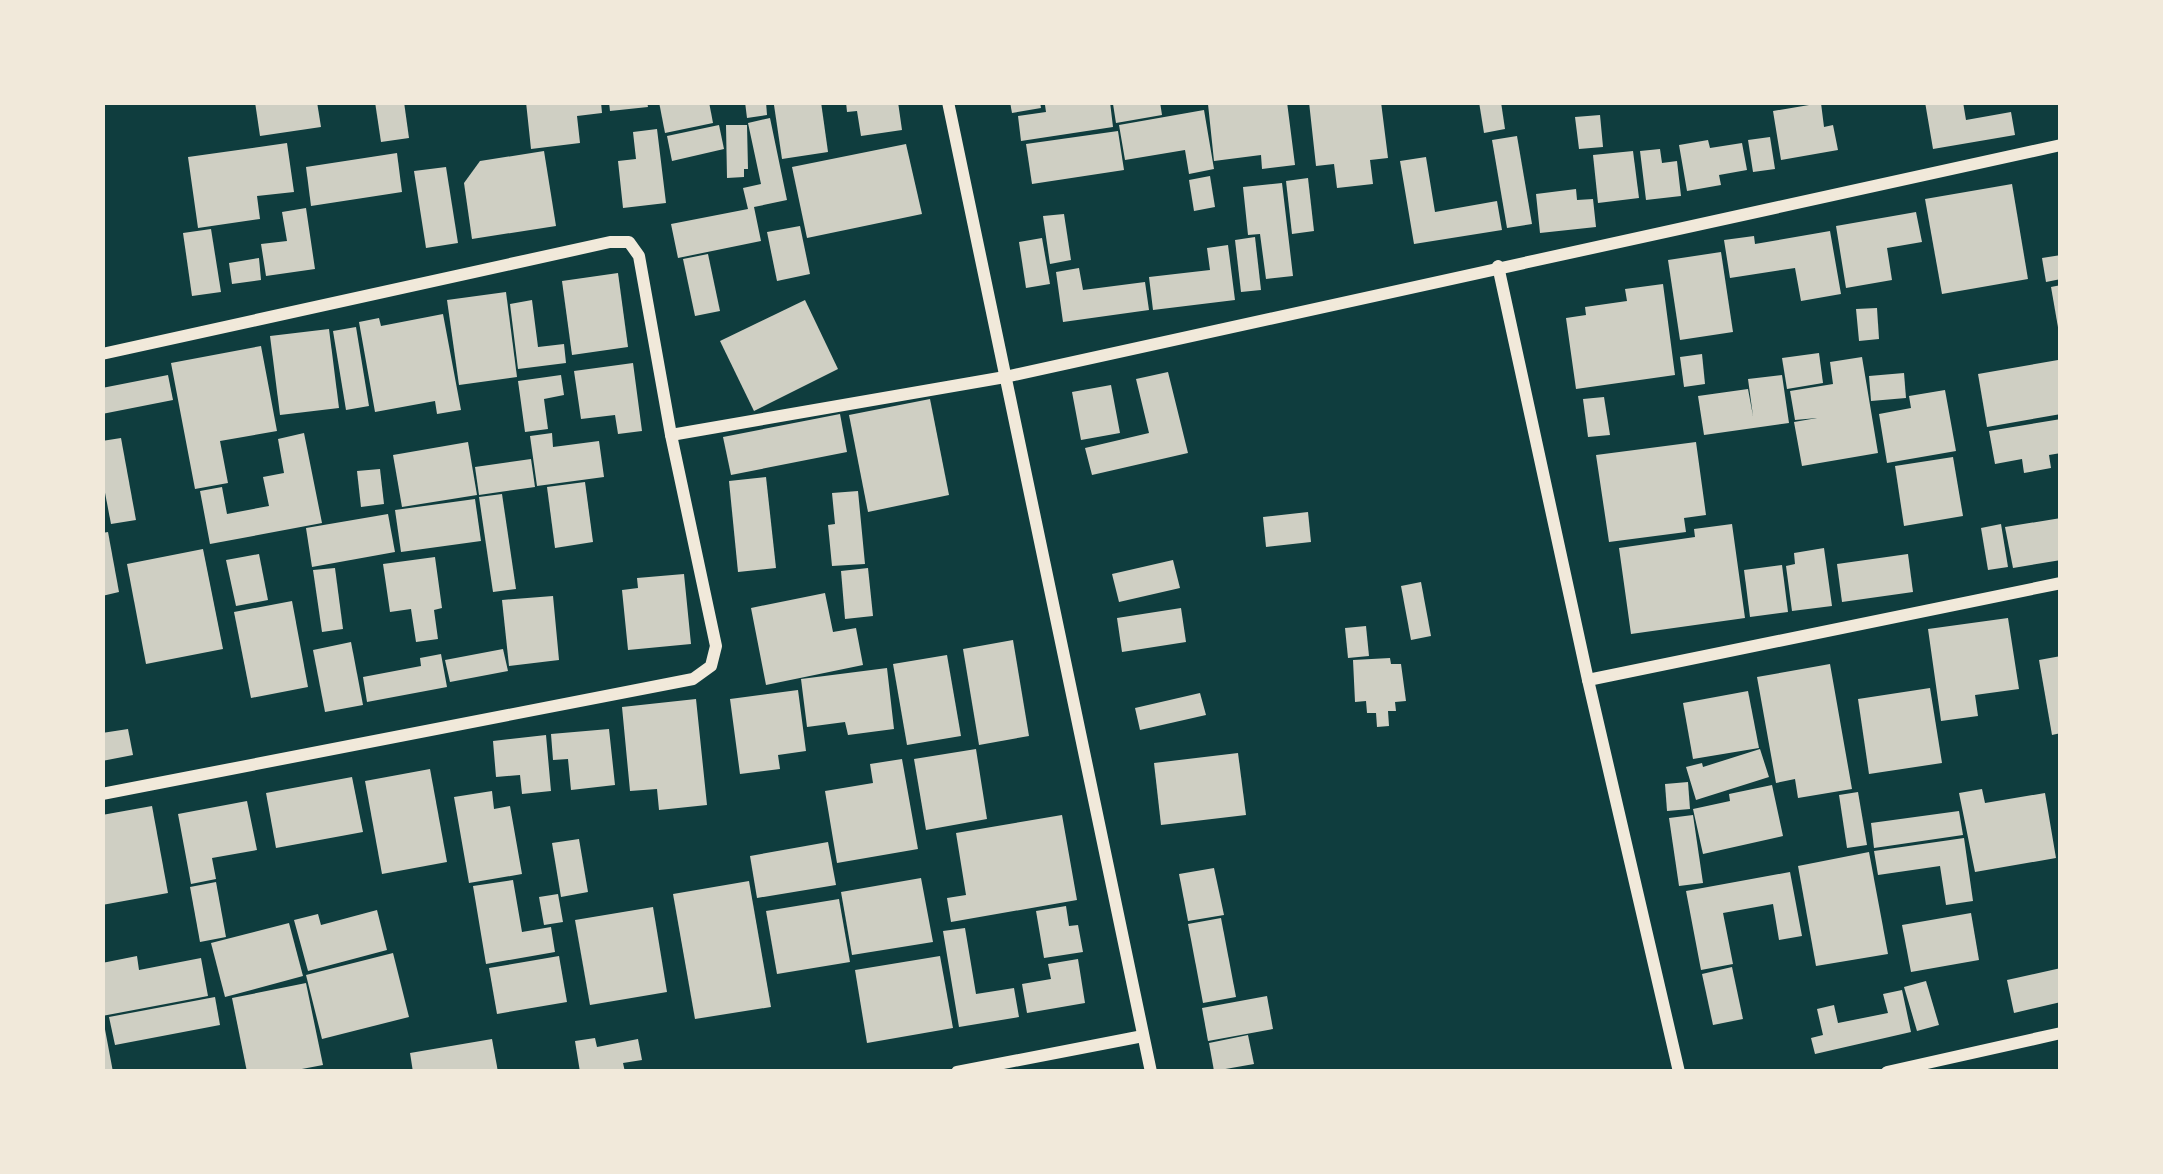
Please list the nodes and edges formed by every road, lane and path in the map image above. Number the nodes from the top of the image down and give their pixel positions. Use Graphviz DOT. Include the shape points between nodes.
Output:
graph roads {
  1 [pos="948,102"];
  2 [pos="2061,146"];
  3 [pos="1498,266"];
  4 [pos="102,354"];
  5 [pos="1005,376"];
  6 [pos="671,435"];
  7 [pos="2061,583"];
  8 [pos="1588,680"];
  9 [pos="102,794"];
  10 [pos="2061,1033"];
  11 [pos="1143,1036"];
  12 [pos="957,1072"];
  13 [pos="1151,1072"];
  14 [pos="1678,1072"];
  15 [pos="1887,1072"];
  1 -- 5 [label="street"];
  2 -- 3 [label="street"];
  3 -- 5 [label="street"];
  3 -- 8 [label="street"];
  4 -- 6 [label="street" via="629,242 639,256"];
  5 -- 6 [label="street"];
  5 -- 11 [label="street"];
  6 -- 9 [label="street" via="716,646 711,666 693,679"];
  7 -- 8 [label="street"];
  8 -- 14 [label="street"];
  10 -- 15 [label="street"];
  11 -- 12 [label="street"];
  11 -- 13 [label="street"];
}
